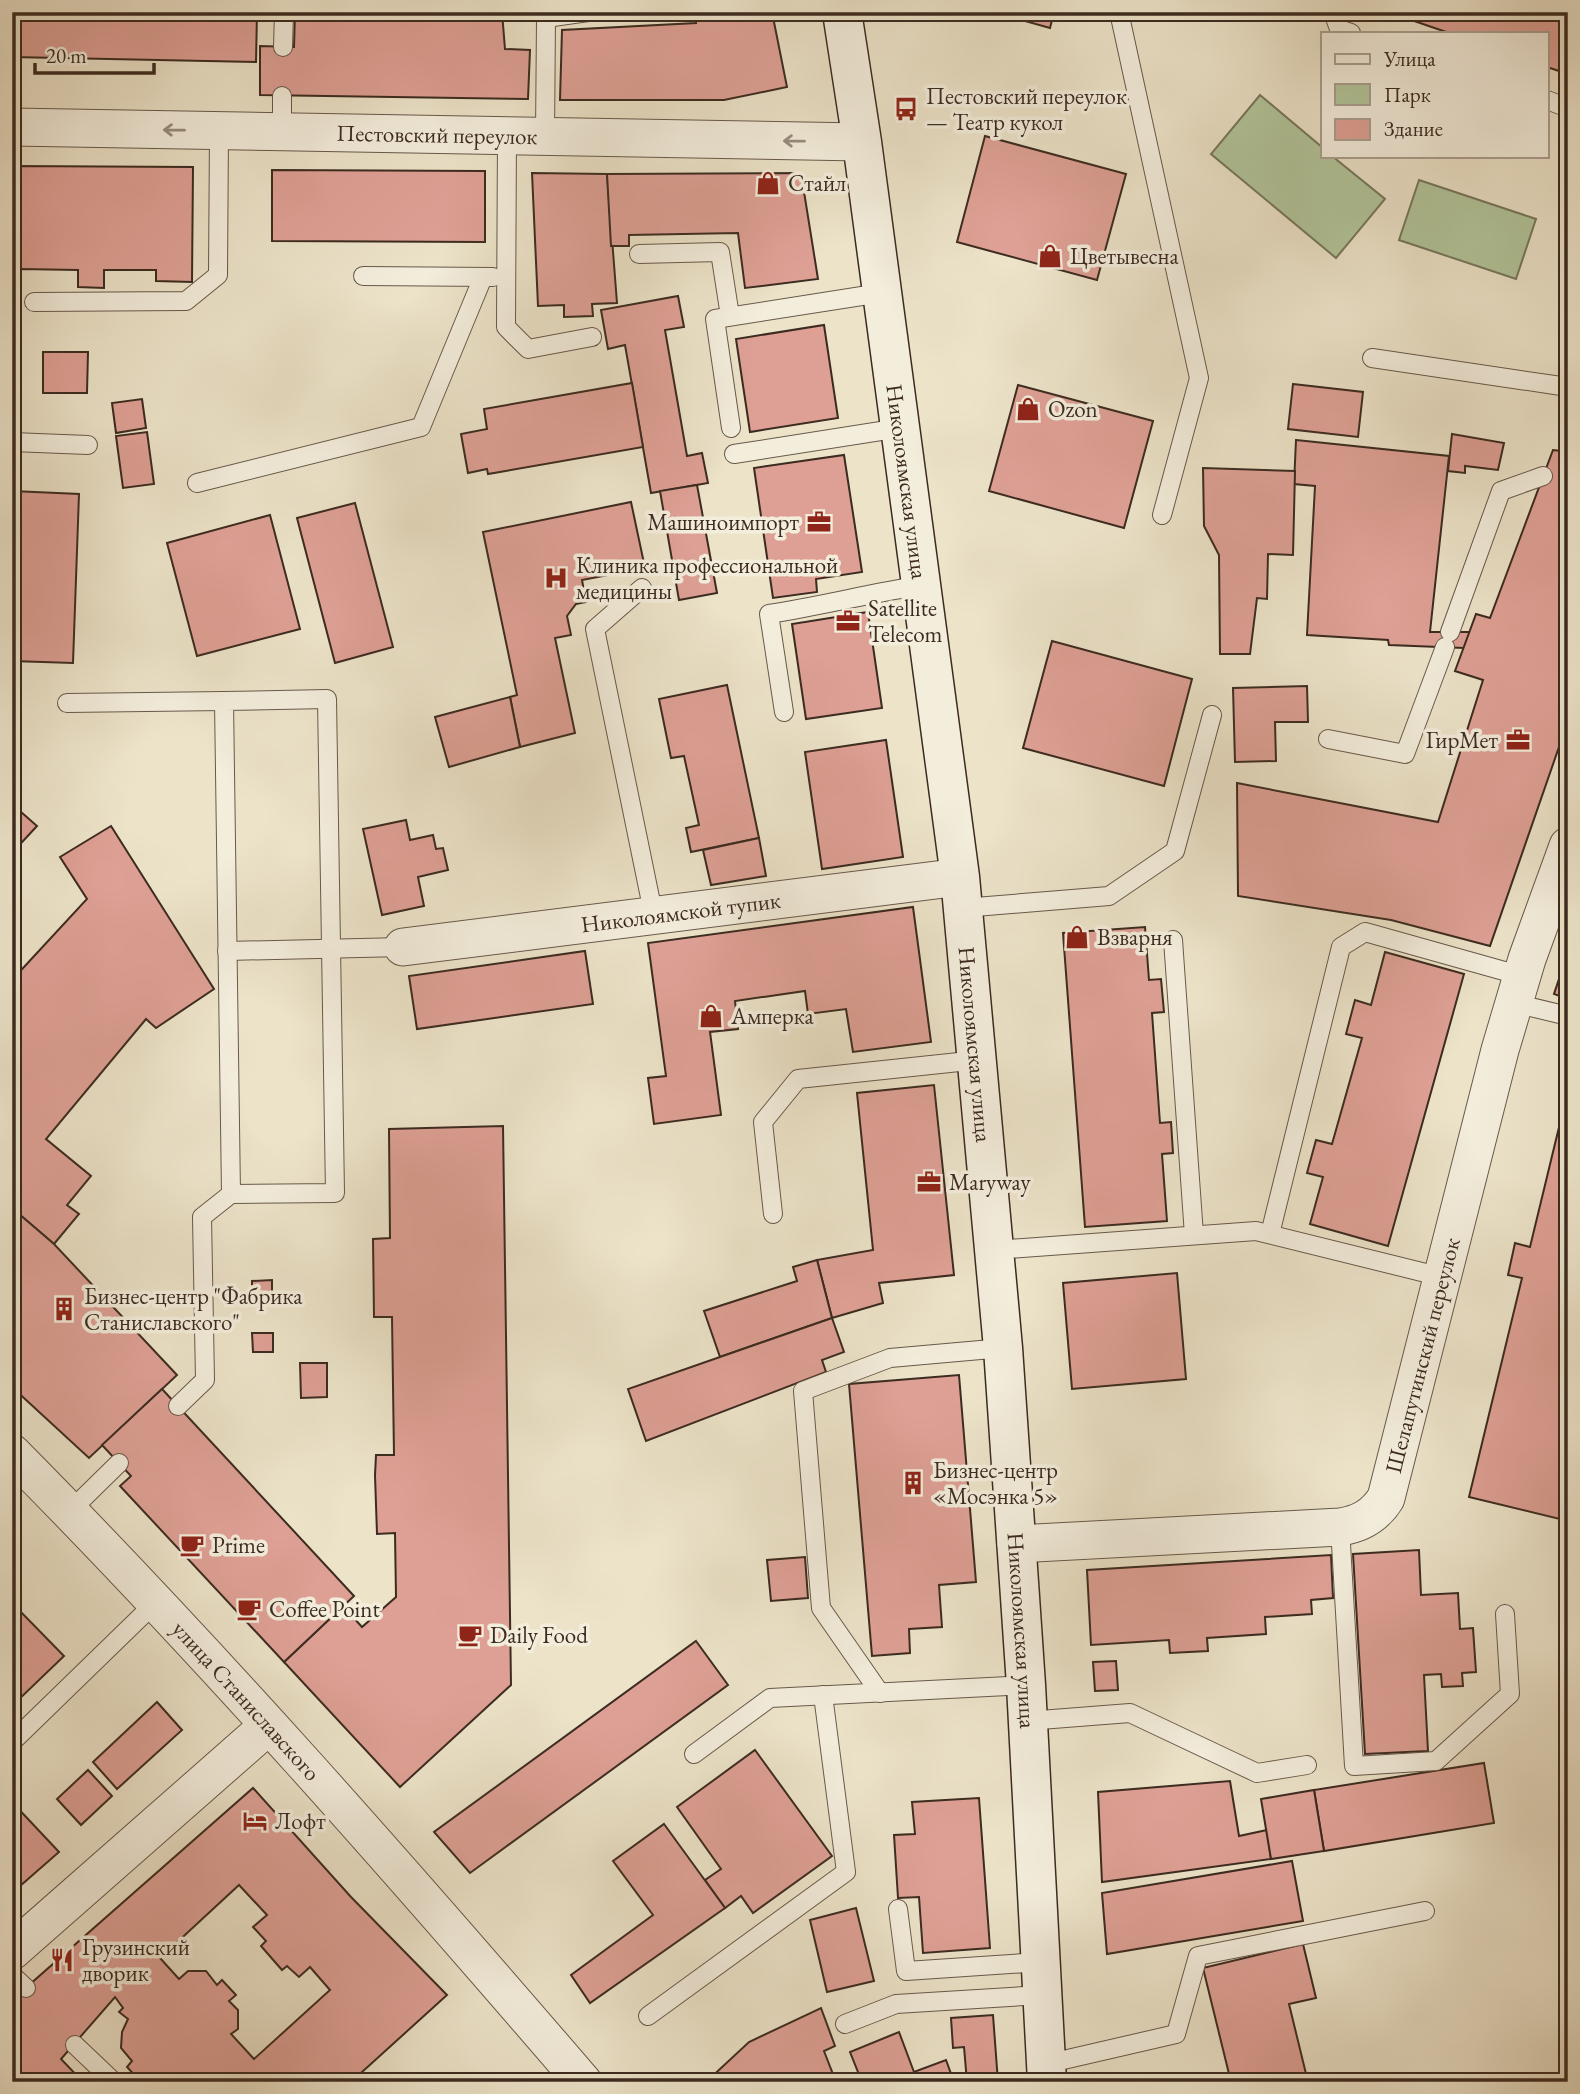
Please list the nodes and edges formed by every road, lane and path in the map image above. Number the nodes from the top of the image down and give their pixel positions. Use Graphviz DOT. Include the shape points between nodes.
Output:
graph roads {
  1 [pos="284,12"];
  2 [pos="589,12"];
  3 [pos="842,12"];
  4 [pos="1119,12"];
  5 [pos="1333,12"];
  6 [pos="1348,32"];
  7 [pos="283,47"];
  8 [pos="282,96"];
  9 [pos="1548,100"];
  10 [pos="1568,108"];
  11 [pos="12,127"];
  12 [pos="219,131"];
  13 [pos="282,132"];
  14 [pos="507,136"];
  15 [pos="545,136"];
  16 [pos="862,142"];
  17 [pos="639,254"];
  18 [pos="363,276"];
  19 [pos="483,277"];
  20 [pos="507,277"];
  21 [pos="881,293"];
  22 [pos="34,302"];
  23 [pos="730,316"];
  24 [pos="592,337"];
  25 [pos="1372,358"];
  26 [pos="1568,387"];
  27 [pos="731,428"];
  28 [pos="900,428"];
  29 [pos="12,442"];
  30 [pos="88,445"];
  31 [pos="734,454"];
  32 [pos="1543,476"];
  33 [pos="197,483"];
  34 [pos="1162,515"];
  35 [pos="923,585"];
  36 [pos="642,588"];
  37 [pos="224,701"];
  38 [pos="67,703"];
  39 [pos="784,712"];
  40 [pos="1212,715"];
  41 [pos="1328,739"];
  42 [pos="1568,846"];
  43 [pos="962,892"];
  44 [pos="654,917"];
  45 [pos="1173,940"];
  46 [pos="403,947"];
  47 [pos="331,949"];
  48 [pos="227,951"];
  49 [pos="1518,989"];
  50 [pos="1568,1016"];
  51 [pos="978,1060"];
  52 [pos="231,1194"];
  53 [pos="773,1214"];
  54 [pos="1270,1234"];
  55 [pos="1194,1236"];
  56 [pos="994,1250"];
  57 [pos="1442,1277"];
  58 [pos="1003,1348"];
  59 [pos="178,1406"];
  60 [pos="12,1453"];
  61 [pos="119,1463"];
  62 [pos="70,1511"];
  63 [pos="1340,1527"];
  64 [pos="1016,1544"];
  65 [pos="155,1603"];
  66 [pos="1505,1614"];
  67 [pos="880,1693"];
  68 [pos="823,1696"];
  69 [pos="1026,1703"];
  70 [pos="268,1726"];
  71 [pos="12,1742"];
  72 [pos="694,1754"];
  73 [pos="1307,1765"];
  74 [pos="898,1909"];
  75 [pos="1425,1911"];
  76 [pos="12,1951"];
  77 [pos="12,1975"];
  78 [pos="1041,1978"];
  79 [pos="26,1988"];
  80 [pos="648,2016"];
  81 [pos="845,2024"];
  82 [pos="75,2045"];
  83 [pos="1046,2073"];
  84 [pos="114,2082"];
  85 [pos="583,2082"];
  1 -- 7 [label="lane"];
  2 -- 15 [label="lane" via="546,18"];
  3 -- 16 [label="main road, Николоямская улица"];
  4 -- 34 [label="lane" via="1199,378"];
  5 -- 6 [label="lane" via="1339,29"];
  8 -- 13 [label="lane"];
  9 -- 10 [label="lane"];
  12 -- 11 [label="street, Пестовский переулок, one-way"];
  12 -- 13 [label="street, Пестовский переулок"];
  12 -- 22 [label="lane" via="218,275 186,300"];
  13 -- 14 [label="street, Пестовский переулок"];
  14 -- 15 [label="street, Пестовский переулок"];
  14 -- 20 [label="lane"];
  16 -- 15 [label="street, Пестовский переулок, one-way"];
  16 -- 21 [label="main road, Николоямская улица"];
  17 -- 23 [label="lane" via="720,253"];
  18 -- 19 [label="lane"];
  19 -- 20 [label="lane"];
  19 -- 33 [label="lane" via="421,427"];
  20 -- 24 [label="lane" via="506,327 528,349"];
  21 -- 23 [label="lane"];
  21 -- 28 [label="main road, Николоямская улица"];
  23 -- 27 [label="lane" via="715,319"];
  25 -- 26 [label="lane"];
  28 -- 31 [label="lane"];
  28 -- 35 [label="main road, Николоямская улица"];
  29 -- 30 [label="lane"];
  32 -- 41 [label="lane" via="1501,491 1405,754"];
  35 -- 39 [label="lane" via="769,614"];
  35 -- 43 [label="main road, Николоямская улица"];
  36 -- 44 [label="lane" via="596,629"];
  37 -- 38 [label="lane"];
  37 -- 47 [label="lane" via="327,699"];
  37 -- 48 [label="lane"];
  40 -- 43 [label="lane" via="1175,851 1110,896"];
  42 -- 49 [label="street, Шелапутинский переулок"];
  43 -- 44 [label="street, Николоямской тупик"];
  43 -- 51 [label="main road, Николоямская улица"];
  44 -- 46 [label="street, Николоямской тупик"];
  45 -- 55 [label="lane"];
  46 -- 47 [label="lane"];
  47 -- 48 [label="lane"];
  47 -- 52 [label="lane" via="335,1193"];
  48 -- 52 [label="lane"];
  49 -- 50 [label="lane"];
  49 -- 54 [label="lane" via="1365,932 1341,947"];
  49 -- 57 [label="street, Шелапутинский переулок"];
  51 -- 53 [label="lane" via="798,1079 763,1122"];
  51 -- 56 [label="main road, Николоямская улица"];
  52 -- 59 [label="lane" via="202,1217 205,1380"];
  54 -- 55 [label="lane"];
  54 -- 57 [label="lane"];
  55 -- 56 [label="lane"];
  56 -- 58 [label="main road, Николоямская улица"];
  57 -- 63 [label="street, Шелапутинский переулок" via="1386,1498 1364,1520"];
  58 -- 64 [label="main road, Николоямская улица"];
  58 -- 67 [label="lane" via="890,1358 803,1391 821,1608"];
  60 -- 62 [label="street, улица Станиславского"];
  61 -- 62 [label="lane"];
  62 -- 65 [label="street, улица Станиславского"];
  63 -- 64 [label="street, Шелапутинский переулок"];
  63 -- 66 [label="lane" via="1354,1766 1436,1761 1510,1694"];
  64 -- 69 [label="main road, Николоямская улица"];
  65 -- 70 [label="street, улица Станиславского"];
  65 -- 71 [label="lane"];
  67 -- 68 [label="lane"];
  67 -- 69 [label="lane"];
  68 -- 72 [label="lane" via="770,1698"];
  68 -- 80 [label="lane" via="846,1872"];
  69 -- 73 [label="lane" via="1130,1713 1257,1773"];
  69 -- 78 [label="main road, Николоямская улица"];
  70 -- 76 [label="street"];
  70 -- 85 [label="street, улица Станиславского"];
  74 -- 78 [label="lane" via="906,1971"];
  75 -- 83 [label="lane" via="1198,1956 1175,2034"];
  77 -- 79 [label="lane"];
  78 -- 81 [label="lane" via="896,2004"];
  78 -- 83 [label="main road, Николоямская улица"];
  82 -- 84 [label="lane"];
}
